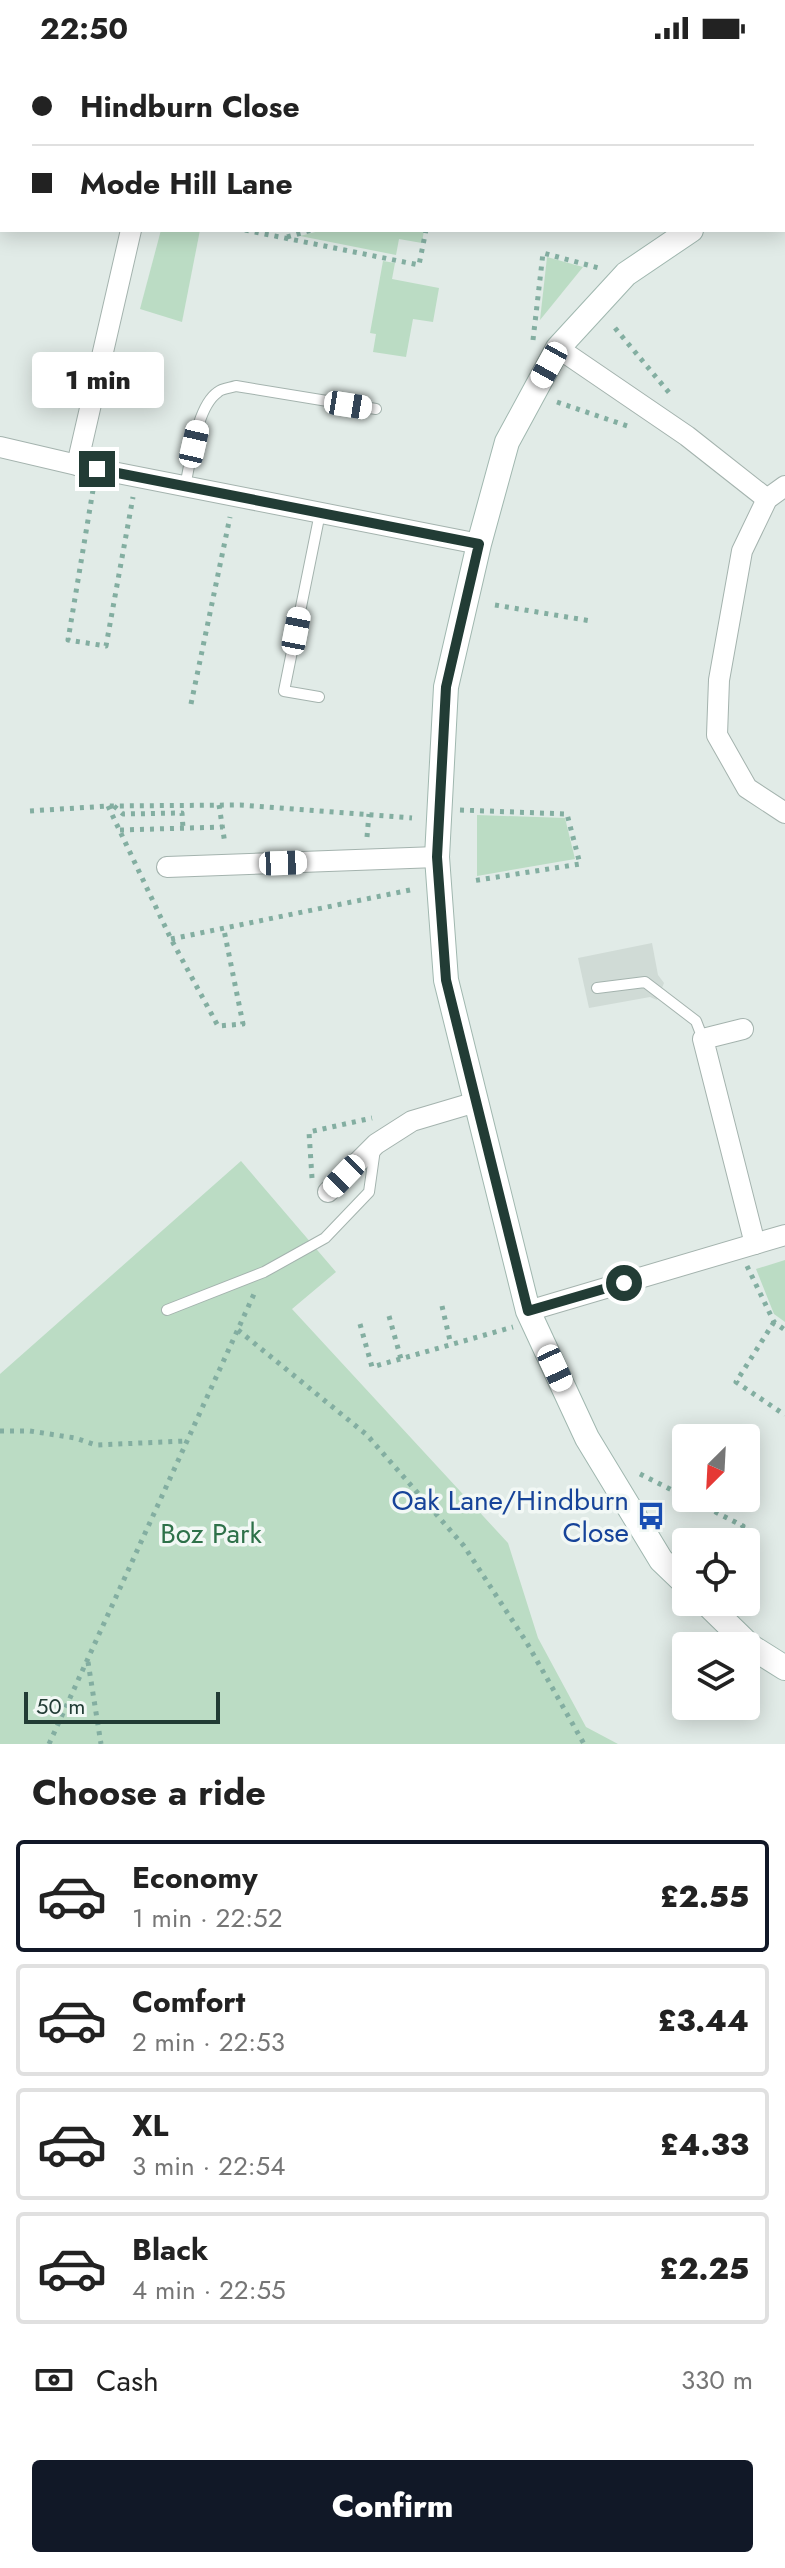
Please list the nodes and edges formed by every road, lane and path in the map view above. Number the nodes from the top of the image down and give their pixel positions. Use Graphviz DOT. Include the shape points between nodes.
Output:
graph roads {
  1 [pos="131,232"];
  2 [pos="257,232"];
  3 [pos="305,232"];
  4 [pos="426,232"];
  5 [pos="688,232"];
  6 [pos="286,237"];
  7 [pos="623,277"];
  8 [pos="533,342"];
  9 [pos="558,348"];
  10 [pos="376,409"];
  11 [pos="0,447"];
  12 [pos="87,467"];
  13 [pos="137,477"];
  14 [pos="185,486"];
  15 [pos="785,486"];
  16 [pos="235,496"];
  17 [pos="767,499"];
  18 [pos="320,513"];
  19 [pos="479,544"];
  20 [pos="495,605"];
  21 [pos="591,621"];
  22 [pos="319,697"];
  23 [pos="191,704"];
  24 [pos="219,805"];
  25 [pos="111,806"];
  26 [pos="440,809"];
  27 [pos="30,811"];
  28 [pos="785,813"];
  29 [pos="412,818"];
  30 [pos="183,828"];
  31 [pos="120,830"];
  32 [pos="437,857"];
  33 [pos="167,867"];
  34 [pos="472,881"];
  35 [pos="415,889"];
  36 [pos="224,930"];
  37 [pos="171,939"];
  38 [pos="597,988"];
  39 [pos="743,1029"];
  40 [pos="703,1039"];
  41 [pos="476,1102"];
  42 [pos="412,1121"];
  43 [pos="376,1144"];
  44 [pos="328,1192"];
  45 [pos="785,1235"];
  46 [pos="747,1246"];
  47 [pos="264,1272"];
  48 [pos="442,1306"];
  49 [pos="167,1310"];
  50 [pos="389,1316"];
  51 [pos="530,1317"];
  52 [pos="774,1322"];
  53 [pos="360,1324"];
  54 [pos="238,1330"];
  55 [pos="785,1330"];
  56 [pos="451,1345"];
  57 [pos="401,1359"];
  58 [pos="785,1415"];
  59 [pos="0,1431"];
  60 [pos="186,1441"];
  61 [pos="640,1474"];
  62 [pos="672,1490"];
  63 [pos="715,1512"];
  64 [pos="742,1528"];
  65 [pos="672,1571"];
  66 [pos="719,1616"];
  67 [pos="88,1662"];
  68 [pos="785,1668"];
  69 [pos="49,1744"];
  70 [pos="101,1744"];
  71 [pos="584,1744"];
  1 -- 12 [label="street"];
  2 -- 6 [label="path"];
  3 -- 6 [label="path"];
  4 -- 6 [label="path" via="419,265"];
  5 -- 7 [label="street"];
  7 -- 8 [label="path" via="543,253"];
  7 -- 9 [label="street"];
  9 -- 17 [label="street" via="687,436"];
  9 -- 19 [label="street" via="507,442"];
  10 -- 14 [label="lane" via="236,386 218,391 199,423"];
  11 -- 12 [label="street"];
  12 -- 13 [label="street"];
  12 -- 13 [label="path" via="68,640 106,646"];
  13 -- 14 [label="street"];
  14 -- 16 [label="street"];
  15 -- 17 [label="street"];
  16 -- 18 [label="street"];
  16 -- 23 [label="path"];
  17 -- 28 [label="street" via="742,551 719,680 717,735 747,788"];
  18 -- 19 [label="street"];
  18 -- 22 [label="lane" via="284,691"];
  19 -- 26 [label="street" via="446,687"];
  20 -- 21 [label="path"];
  24 -- 25 [label="path"];
  24 -- 29 [label="path"];
  24 -- 30 [label="path" via="223,827"];
  25 -- 27 [label="path"];
  25 -- 30 [label="path" via="123,814 182,813"];
  25 -- 31 [label="path"];
  26 -- 32 [label="street"];
  26 -- 34 [label="path" via="567,814 580,864"];
  30 -- 31 [label="path"];
  31 -- 37 [label="path"];
  32 -- 33 [label="street"];
  32 -- 41 [label="street" via="446,980"];
  35 -- 36 [label="path"];
  36 -- 37 [label="path"];
  36 -- 37 [label="path" via="243,1024 218,1026"];
  38 -- 40 [label="lane" via="645,982 696,1021"];
  39 -- 40 [label="street"];
  40 -- 46 [label="street"];
  41 -- 42 [label="street"];
  41 -- 51 [label="street"];
  42 -- 43 [label="street"];
  42 -- 44 [label="path" via="386,1115 309,1132 313,1182"];
  43 -- 44 [label="street"];
  43 -- 47 [label="lane" via="369,1192 325,1238"];
  45 -- 46 [label="street"];
  46 -- 51 [label="street"];
  46 -- 52 [label="path"];
  47 -- 49 [label="lane"];
  47 -- 54 [label="path"];
  48 -- 56 [label="path"];
  50 -- 57 [label="path"];
  51 -- 56 [label="path"];
  51 -- 65 [label="street" via="587,1438"];
  52 -- 55 [label="path"];
  52 -- 58 [label="path" via="736,1382"];
  53 -- 57 [label="path" via="372,1367"];
  54 -- 60 [label="path"];
  54 -- 71 [label="path" via="367,1435 464,1546"];
  56 -- 57 [label="path"];
  59 -- 60 [label="path" via="96,1445"];
  60 -- 67 [label="path"];
  61 -- 62 [label="path"];
  63 -- 64 [label="path"];
  66 -- 68 [label="street" via="750,1646"];
  67 -- 69 [label="path"];
  67 -- 70 [label="path"];
}
